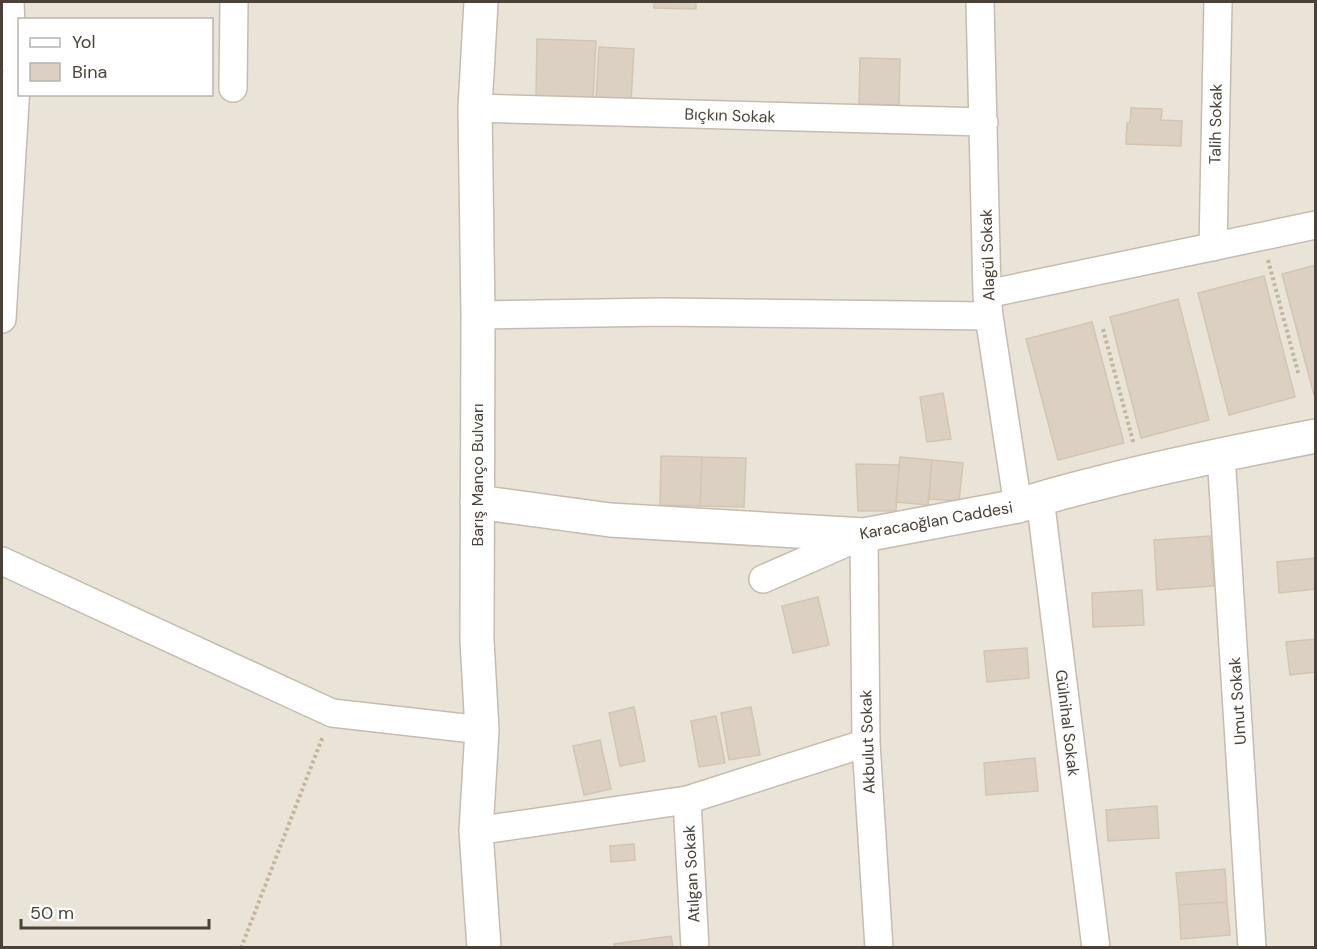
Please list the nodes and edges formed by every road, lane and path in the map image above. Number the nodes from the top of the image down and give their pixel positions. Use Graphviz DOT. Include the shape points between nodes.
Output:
graph roads {
  1 [pos="10,2"];
  2 [pos="234,2"];
  3 [pos="481,2"];
  4 [pos="980,2"];
  5 [pos="1218,2"];
  6 [pos="233,88"];
  7 [pos="476,108"];
  8 [pos="984,122"];
  9 [pos="1316,225"];
  10 [pos="1262,236"];
  11 [pos="1213,247"];
  12 [pos="988,305"];
  13 [pos="478,315"];
  14 [pos="2,319"];
  15 [pos="1103,328"];
  16 [pos="1299,376"];
  17 [pos="1316,436"];
  18 [pos="1221,454"];
  19 [pos="1140,472"];
  20 [pos="477,502"];
  21 [pos="1029,502"];
  22 [pos="864,535"];
  23 [pos="2,561"];
  24 [pos="763,579"];
  25 [pos="333,713"];
  26 [pos="482,730"];
  27 [pos="866,743"];
  28 [pos="687,800"];
  29 [pos="477,831"];
  30 [pos="241,948"];
  31 [pos="484,948"];
  32 [pos="695,948"];
  33 [pos="879,948"];
  34 [pos="1096,948"];
  35 [pos="1252,948"];
  1 -- 14 [label="street" via="12,51 17,69"];
  2 -- 6 [label="street"];
  3 -- 7 [label="street, Barış Manço Bulvarı"];
  4 -- 8 [label="street, Alagül Sokak"];
  5 -- 11 [label="street, Talih Sokak"];
  7 -- 8 [label="street, Bıçkın Sokak"];
  7 -- 13 [label="street, Barış Manço Bulvarı"];
  8 -- 12 [label="street, Alagül Sokak"];
  9 -- 10 [label="street"];
  10 -- 11 [label="street"];
  10 -- 16 [label="path"];
  11 -- 12 [label="street"];
  12 -- 13 [label="street"];
  12 -- 21 [label="street, Alagül Sokak"];
  13 -- 20 [label="street, Barış Manço Bulvarı"];
  15 -- 19 [label="path"];
  17 -- 18 [label="street, Karacaoğlan Caddesi"];
  18 -- 19 [label="street, Karacaoğlan Caddesi"];
  18 -- 35 [label="street, Umut Sokak"];
  19 -- 21 [label="street, Karacaoğlan Caddesi"];
  20 -- 22 [label="street, Karacaoğlan Caddesi" via="610,520"];
  20 -- 26 [label="street, Barış Manço Bulvarı" via="477,640"];
  21 -- 22 [label="street, Karacaoğlan Caddesi"];
  21 -- 34 [label="street, Gülnihal Sokak"];
  22 -- 24 [label="street"];
  22 -- 27 [label="street, Akbulut Sokak"];
  23 -- 25 [label="street"];
  25 -- 26 [label="street"];
  25 -- 30 [label="path"];
  26 -- 29 [label="street, Barış Manço Bulvarı"];
  27 -- 28 [label="street"];
  27 -- 33 [label="street, Akbulut Sokak"];
  28 -- 29 [label="street"];
  28 -- 32 [label="street, Atılgan Sokak"];
  29 -- 31 [label="street, Barış Manço Bulvarı"];
}
